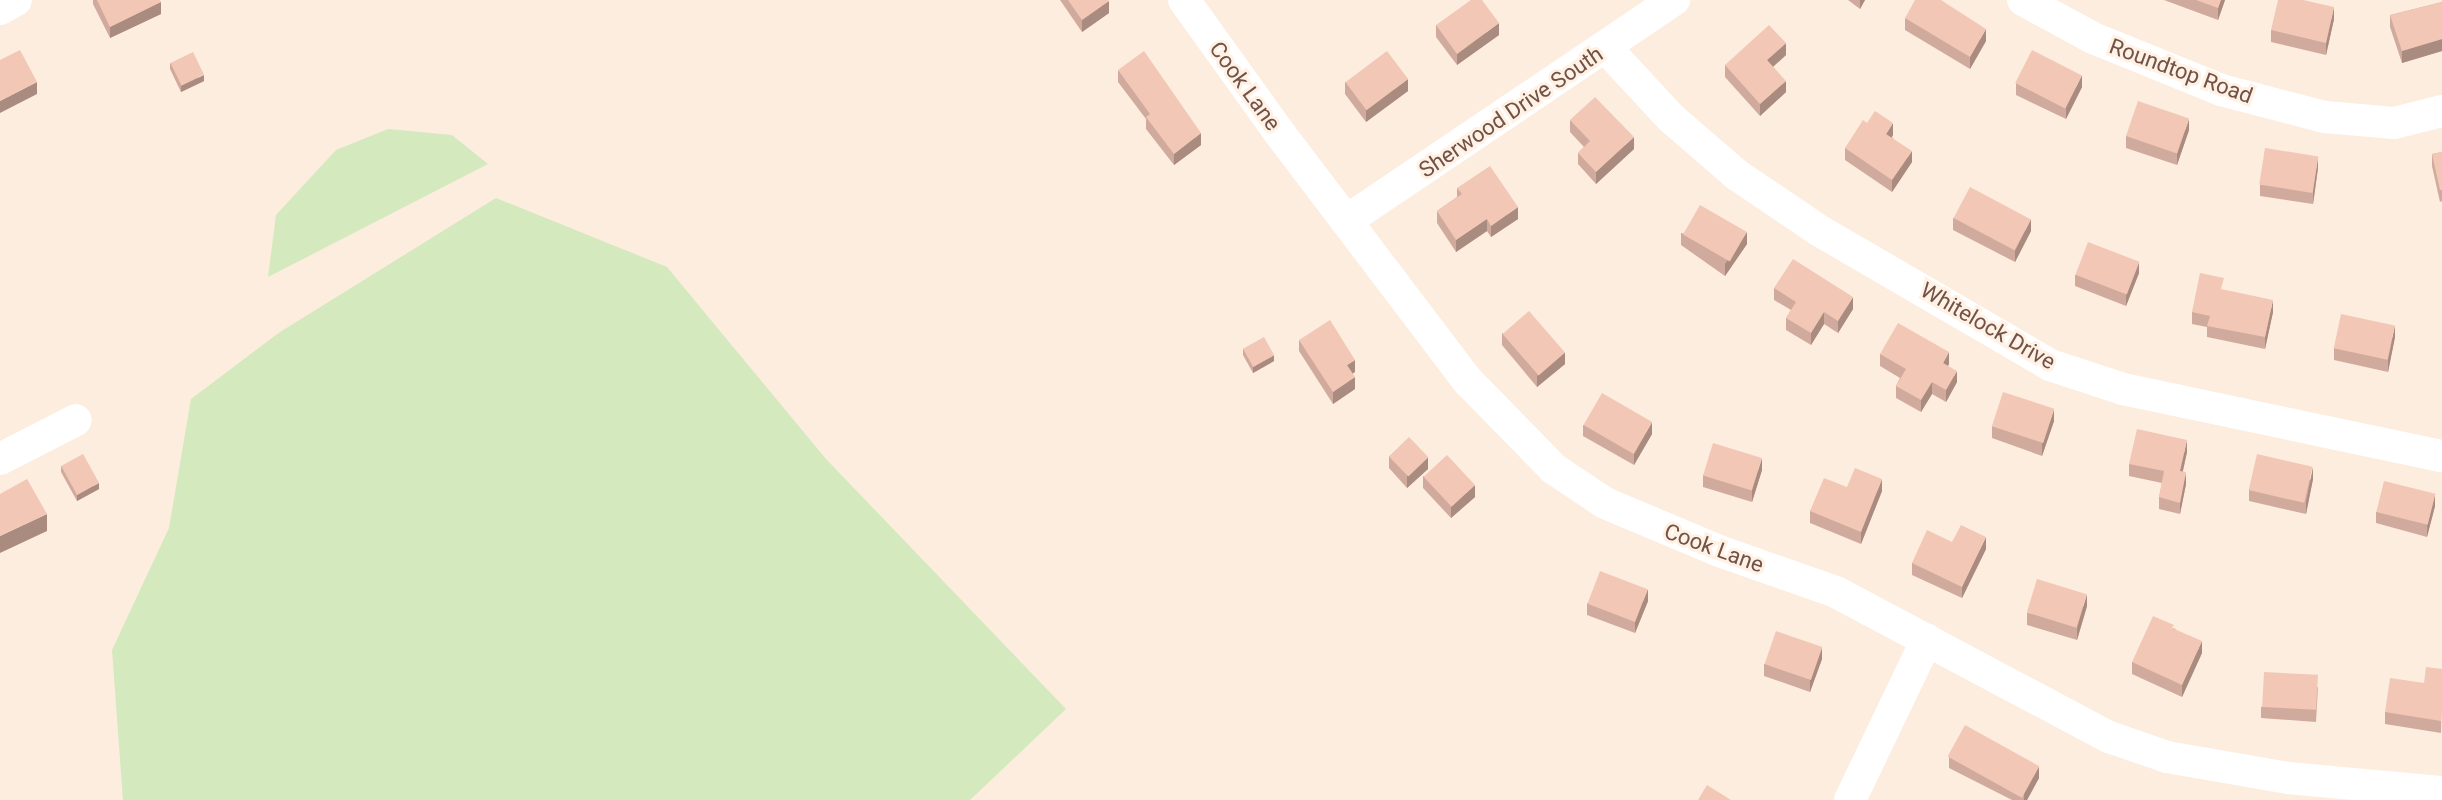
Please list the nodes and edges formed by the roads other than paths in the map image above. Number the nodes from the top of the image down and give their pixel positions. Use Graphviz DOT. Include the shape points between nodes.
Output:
graph roads {
  1 [pos="16,0"];
  2 [pos="1184,0"];
  3 [pos="1674,0"];
  4 [pos="2023,0"];
  5 [pos="0,9"];
  6 [pos="1606,48"];
  7 [pos="2442,111"];
  8 [pos="1346,221"];
  9 [pos="76,420"];
  10 [pos="2442,456"];
  11 [pos="0,459"];
  12 [pos="1927,639"];
  13 [pos="2442,792"];
  14 [pos="1850,800"];
  1 -- 5 [label="street"];
  2 -- 8 [label="street, Cook Lane"];
  3 -- 6 [label="street, Sherwood Drive South"];
  4 -- 7 [label="street, Roundtop Road" via="2093,38 2221,90 2325,117 2394,123"];
  6 -- 8 [label="street, Sherwood Drive South"];
  6 -- 10 [label="street, Whitelock Drive" via="1671,118 1737,175 1820,231 2050,365 2123,389"];
  8 -- 12 [label="street, Cook Lane" via="1468,381 1554,469 1633,516 1836,592"];
  9 -- 11 [label="street"];
  12 -- 13 [label="street, Cook Lane" via="2109,737 2167,757 2288,778"];
  12 -- 14 [label="street"];
}
